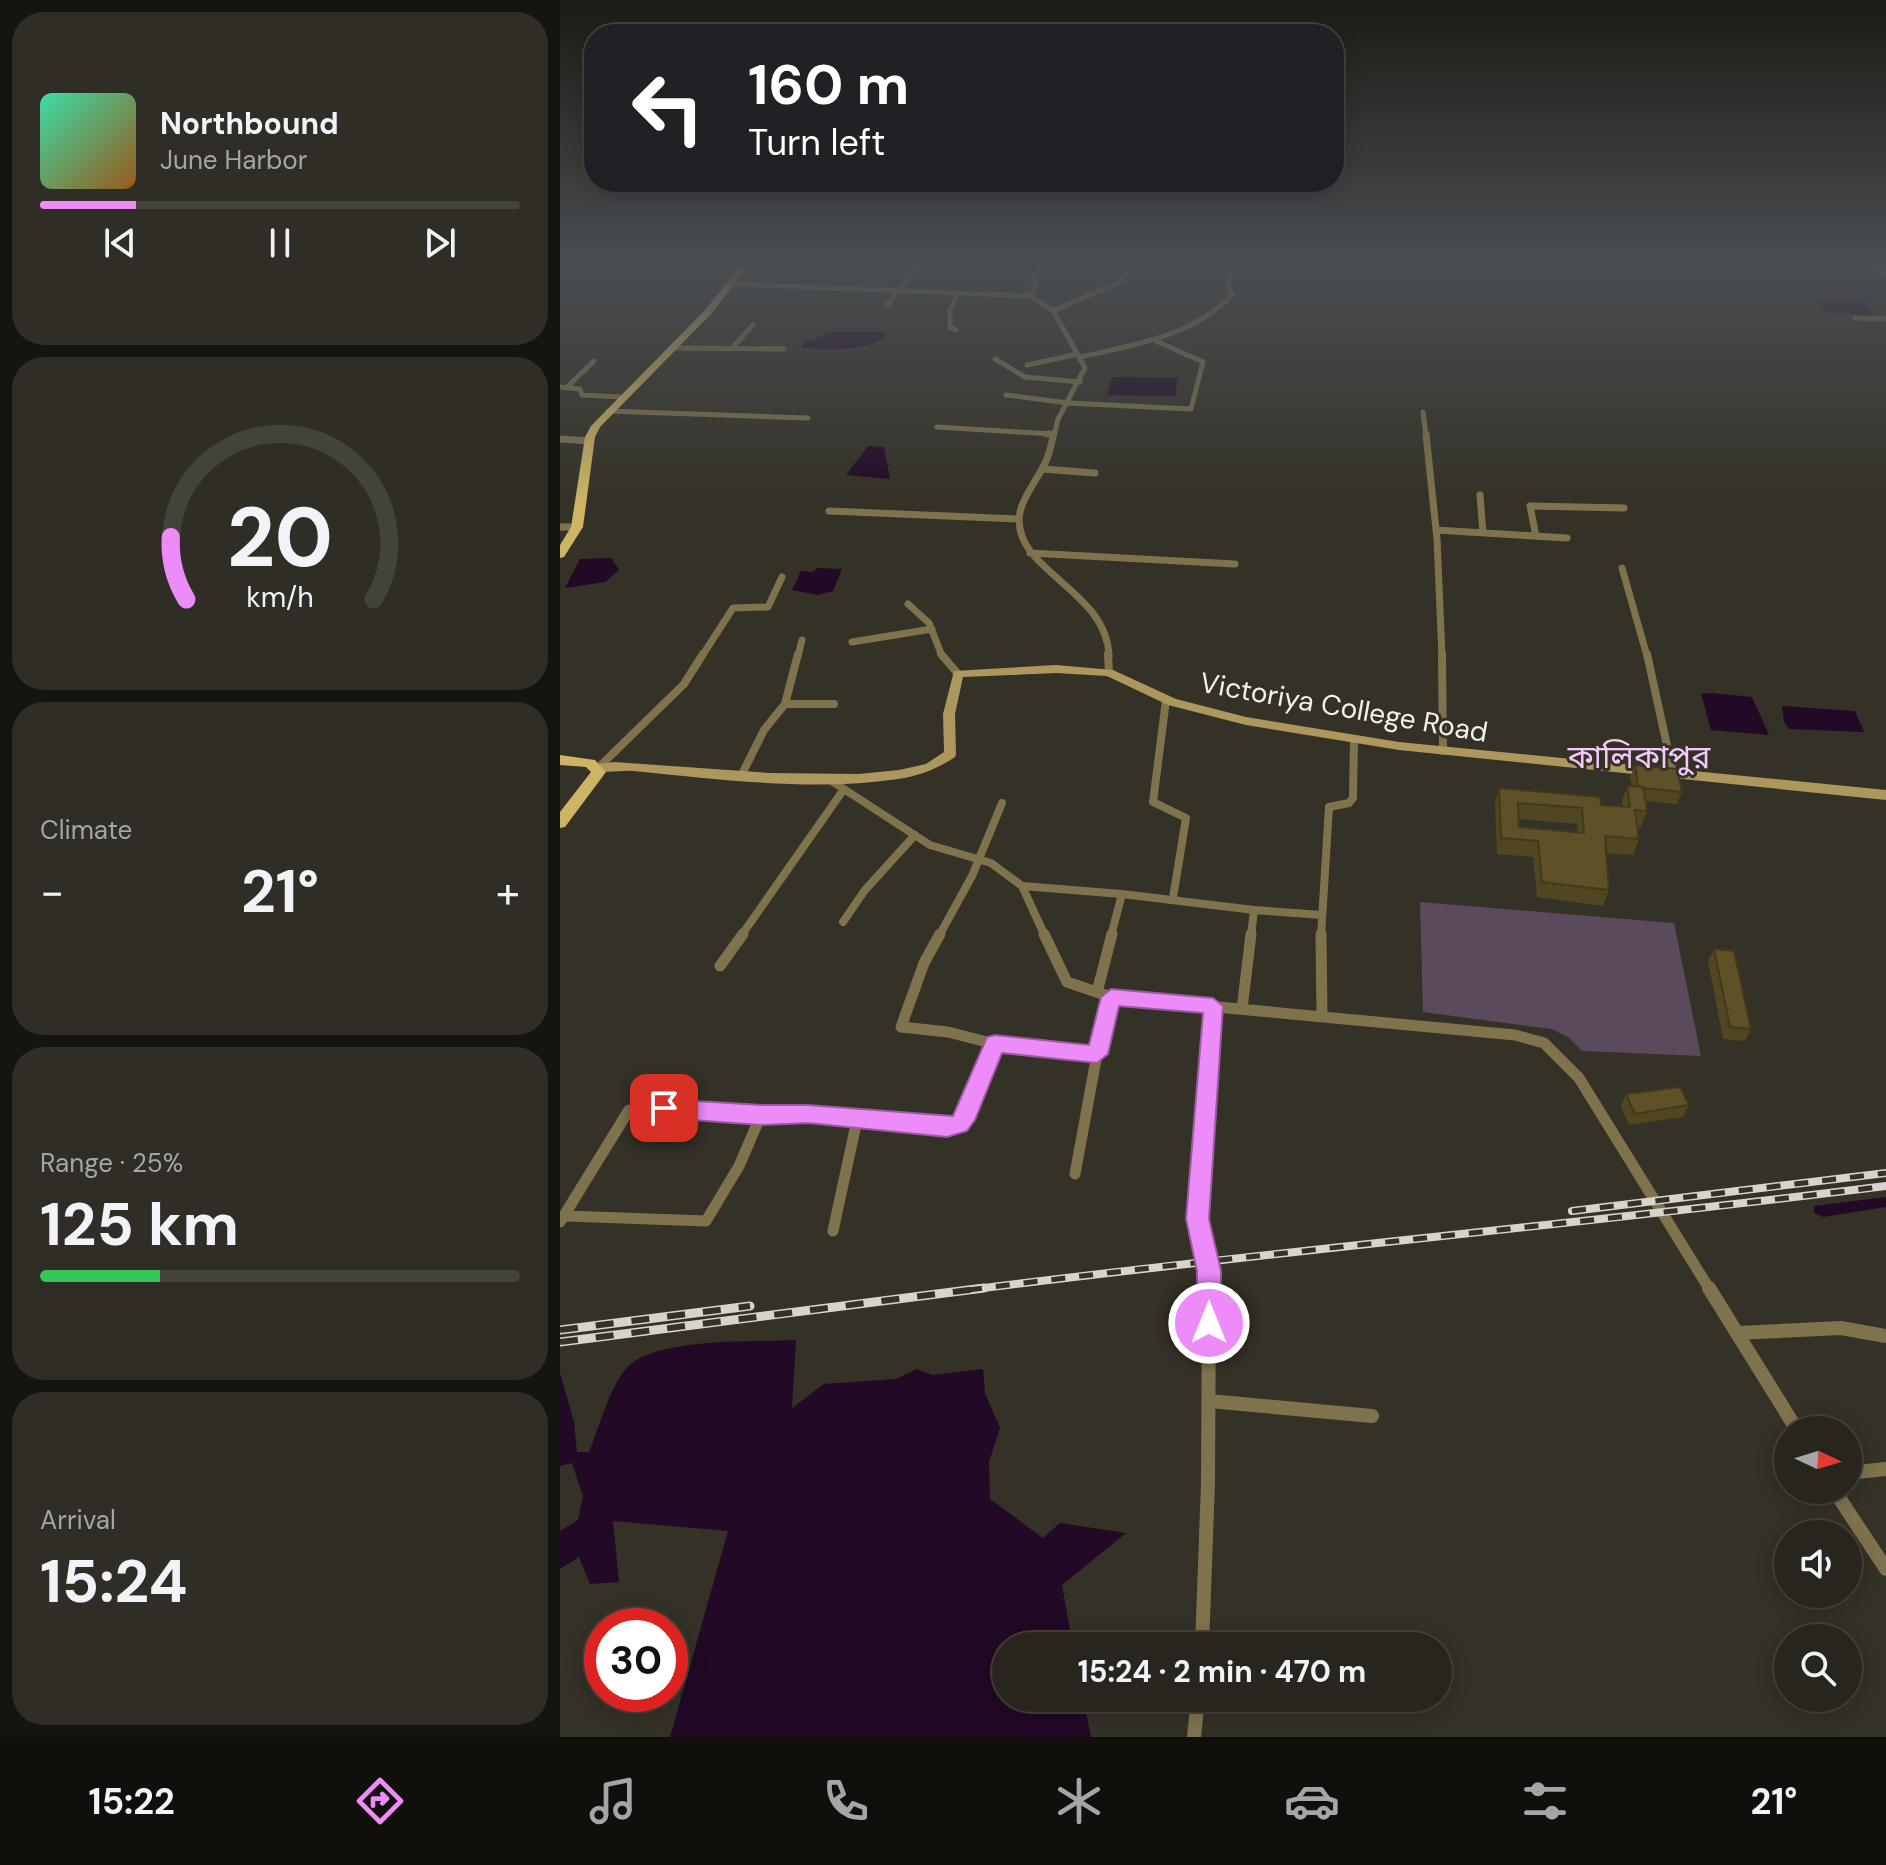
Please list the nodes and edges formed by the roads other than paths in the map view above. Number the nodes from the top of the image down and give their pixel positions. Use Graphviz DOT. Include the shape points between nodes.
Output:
graph roads {
  1 [pos="677,342"];
  2 [pos="737,342"];
  3 [pos="1073,342"];
  4 [pos="1139,342"];
  5 [pos="1158,342"];
  6 [pos="672,348"];
  7 [pos="732,348"];
  8 [pos="784,349"];
  9 [pos="1079,356"];
  10 [pos="995,359"];
  11 [pos="594,361"];
  12 [pos="1027,365"];
  13 [pos="1080,382"];
  14 [pos="564,387"];
  15 [pos="1006,395"];
  16 [pos="621,397"];
  17 [pos="1068,403"];
  18 [pos="608,411"];
  19 [pos="1423,412"];
  20 [pos="808,418"];
  21 [pos="937,427"];
  22 [pos="1052,434"];
  23 [pos="560,439"];
  24 [pos="590,441"];
  25 [pos="1043,469"];
  26 [pos="1095,473"];
  27 [pos="1480,495"];
  28 [pos="1624,508"];
  29 [pos="829,511"];
  30 [pos="1019,519"];
  31 [pos="560,527"];
  32 [pos="577,527"];
  33 [pos="1436,530"];
  34 [pos="1483,533"];
  35 [pos="1536,536"];
  36 [pos="1567,538"];
  37 [pos="1030,553"];
  38 [pos="560,554"];
  39 [pos="1235,564"];
  40 [pos="1622,568"];
  41 [pos="782,577"];
  42 [pos="908,604"];
  43 [pos="932,629"];
  44 [pos="802,640"];
  45 [pos="852,642"];
  46 [pos="1109,673"];
  47 [pos="958,674"];
  48 [pos="1166,700"];
  49 [pos="785,704"];
  50 [pos="834,704"];
  51 [pos="1354,739"];
  52 [pos="1443,751"];
  53 [pos="560,760"];
  54 [pos="598,768"];
  55 [pos="1673,773"];
  56 [pos="742,774"];
  57 [pos="830,780"];
  58 [pos="844,789"];
  59 [pos="1886,795"];
  60 [pos="1002,803"];
  61 [pos="560,823"];
  62 [pos="915,835"];
  63 [pos="977,859"];
  64 [pos="1022,886"];
  65 [pos="1122,894"];
  66 [pos="1173,898"];
  67 [pos="1254,910"];
  68 [pos="1321,915"];
  69 [pos="843,922"];
  70 [pos="720,966"];
  71 [pos="1097,992"];
  72 [pos="1111,997"];
  73 [pos="1213,1006"];
  74 [pos="1242,1009"];
  75 [pos="1322,1016"];
  76 [pos="995,1043"];
  77 [pos="1097,1054"];
  78 [pos="761,1115"];
  79 [pos="857,1120"];
  80 [pos="1075,1174"];
  81 [pos="563,1219"];
  82 [pos="833,1231"];
  83 [pos="1737,1333"];
  84 [pos="1886,1336"];
  85 [pos="1209,1401"];
  86 [pos="1372,1416"];
  87 [pos="1788,1416"];
  88 [pos="1886,1469"];
  89 [pos="1862,1472"];
  90 [pos="1843,1504"];
  91 [pos="1886,1569"];
  92 [pos="1202,1632"];
  93 [pos="1197,1712"];
  94 [pos="1194,1737"];
  1 -- 6 [label="main road"];
  2 -- 7 [label="street"];
  3 -- 9 [label="street"];
  4 -- 9 [label="street"];
  5 -- 17 [label="street" via="1203,362 1191,409"];
  6 -- 7 [label="street"];
  6 -- 16 [label="main road"];
  7 -- 8 [label="street"];
  9 -- 12 [label="street"];
  9 -- 13 [label="street" via="1085,368"];
  10 -- 13 [label="street" via="1023,379"];
  11 -- 14 [label="street"];
  13 -- 17 [label="street"];
  14 -- 16 [label="street" via="580,389 582,395"];
  15 -- 17 [label="street"];
  16 -- 18 [label="main road"];
  17 -- 22 [label="street"];
  18 -- 20 [label="street"];
  18 -- 24 [label="main road"];
  19 -- 33 [label="street"];
  21 -- 22 [label="street"];
  22 -- 25 [label="street"];
  23 -- 24 [label="street"];
  24 -- 32 [label="main road"];
  25 -- 26 [label="street"];
  25 -- 30 [label="street"];
  27 -- 34 [label="street"];
  28 -- 35 [label="street" via="1530,506"];
  29 -- 30 [label="street"];
  30 -- 37 [label="street" via="1019,532"];
  31 -- 32 [label="street"];
  32 -- 38 [label="main road"];
  33 -- 34 [label="street"];
  33 -- 52 [label="street" via="1443,609"];
  34 -- 35 [label="street"];
  35 -- 36 [label="street"];
  37 -- 39 [label="street"];
  37 -- 46 [label="street" via="1102,623 1108,637"];
  40 -- 55 [label="street"];
  41 -- 54 [label="street" via="768,607 733,608 684,684"];
  42 -- 43 [label="street"];
  43 -- 45 [label="street"];
  43 -- 47 [label="street" via="943,659"];
  44 -- 49 [label="street"];
  46 -- 47 [label="street, Victoriya College Road" via="1056,669"];
  46 -- 48 [label="street, Victoriya College Road"];
  47 -- 57 [label="street" via="946,759 905,773"];
  48 -- 51 [label="street, Victoriya College Road" via="1246,721"];
  48 -- 66 [label="street" via="1153,802 1186,818"];
  49 -- 50 [label="street"];
  49 -- 56 [label="street" via="764,730"];
  51 -- 52 [label="street, Victoriya College Road"];
  51 -- 68 [label="street" via="1353,798 1329,807 1327,815"];
  52 -- 55 [label="street, Victoriya College Road"];
  53 -- 54 [label="main road"];
  54 -- 56 [label="street"];
  54 -- 61 [label="main road" via="597,777"];
  55 -- 59 [label="street, Victoriya College Road"];
  56 -- 57 [label="street"];
  57 -- 58 [label="street"];
  58 -- 62 [label="street"];
  58 -- 70 [label="street"];
  60 -- 63 [label="street"];
  62 -- 63 [label="street"];
  62 -- 69 [label="street"];
  63 -- 64 [label="street"];
  63 -- 76 [label="street" via="924,963 901,1027"];
  64 -- 65 [label="street"];
  64 -- 71 [label="street" via="1067,982"];
  65 -- 66 [label="street"];
  65 -- 71 [label="street"];
  66 -- 67 [label="street"];
  67 -- 68 [label="street"];
  67 -- 74 [label="street"];
  68 -- 75 [label="street"];
  71 -- 72 [label="street"];
  72 -- 73 [label="street"];
  72 -- 77 [label="street"];
  73 -- 74 [label="street"];
  73 -- 85 [label="street" via="1198,1219 1209,1271"];
  74 -- 75 [label="street"];
  75 -- 83 [label="street" via="1515,1035 1544,1043 1579,1078"];
  76 -- 77 [label="street"];
  76 -- 79 [label="street" via="959,1124"];
  77 -- 80 [label="street"];
  78 -- 79 [label="street"];
  78 -- 81 [label="street" via="629,1110"];
  78 -- 81 [label="street" via="706,1221"];
  79 -- 82 [label="street"];
  83 -- 84 [label="street" via="1841,1328"];
  83 -- 87 [label="street"];
  85 -- 86 [label="street"];
  85 -- 92 [label="street"];
  88 -- 89 [label="street"];
  90 -- 91 [label="street"];
  93 -- 94 [label="street"];
}
